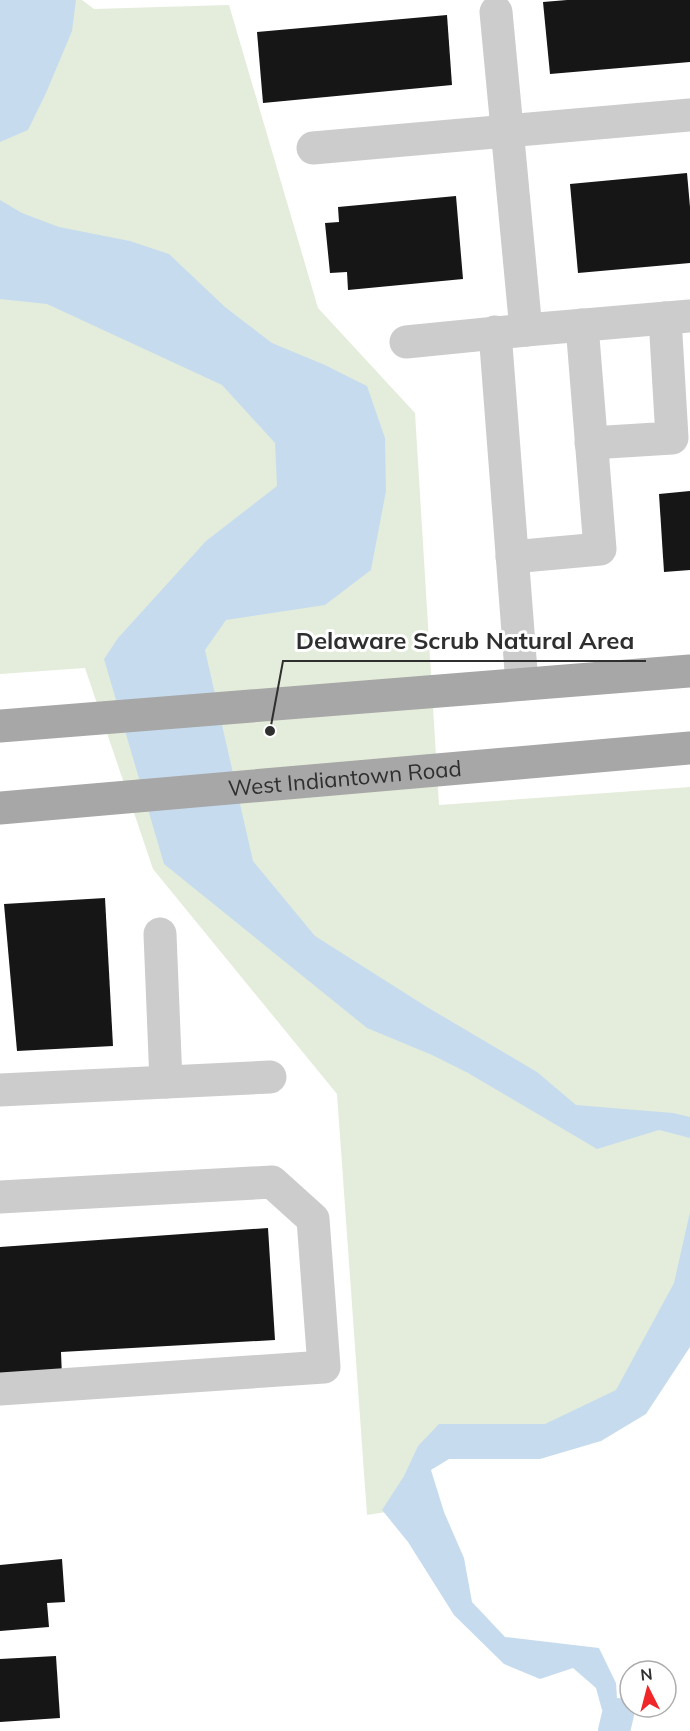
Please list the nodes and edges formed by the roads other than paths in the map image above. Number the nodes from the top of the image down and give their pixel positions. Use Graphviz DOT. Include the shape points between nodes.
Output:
graph roads {
  1 [pos="496,12"];
  2 [pos="690,115"];
  3 [pos="507,131"];
  4 [pos="313,148"];
  5 [pos="677,317"];
  6 [pos="582,325"];
  7 [pos="510,331"];
  8 [pos="406,342"];
  9 [pos="591,443"];
  10 [pos="512,556"];
  11 [pos="690,671"];
  12 [pos="522,684"];
  13 [pos="0,726"];
  14 [pos="690,748"];
  15 [pos="0,808"];
  16 [pos="160,934"];
  17 [pos="270,1077"];
  18 [pos="166,1082"];
  19 [pos="0,1090"];
  20 [pos="0,1197"];
  21 [pos="0,1389"];
  1 -- 3 [label="lane"];
  2 -- 3 [label="lane"];
  3 -- 4 [label="lane"];
  3 -- 7 [label="lane"];
  5 -- 6 [label="lane"];
  5 -- 9 [label="lane" via="672,438"];
  6 -- 7 [label="lane"];
  6 -- 9 [label="lane"];
  7 -- 8 [label="lane"];
  7 -- 10 [label="lane"];
  9 -- 10 [label="lane" via="600,549"];
  10 -- 12 [label="lane"];
  11 -- 12 [label="main road"];
  12 -- 13 [label="main road"];
  14 -- 15 [label="main road, West Indiantown Road"];
  16 -- 18 [label="lane"];
  17 -- 18 [label="lane"];
  18 -- 19 [label="lane"];
  20 -- 21 [label="lane" via="272,1182 313,1219 324,1367"];
}
